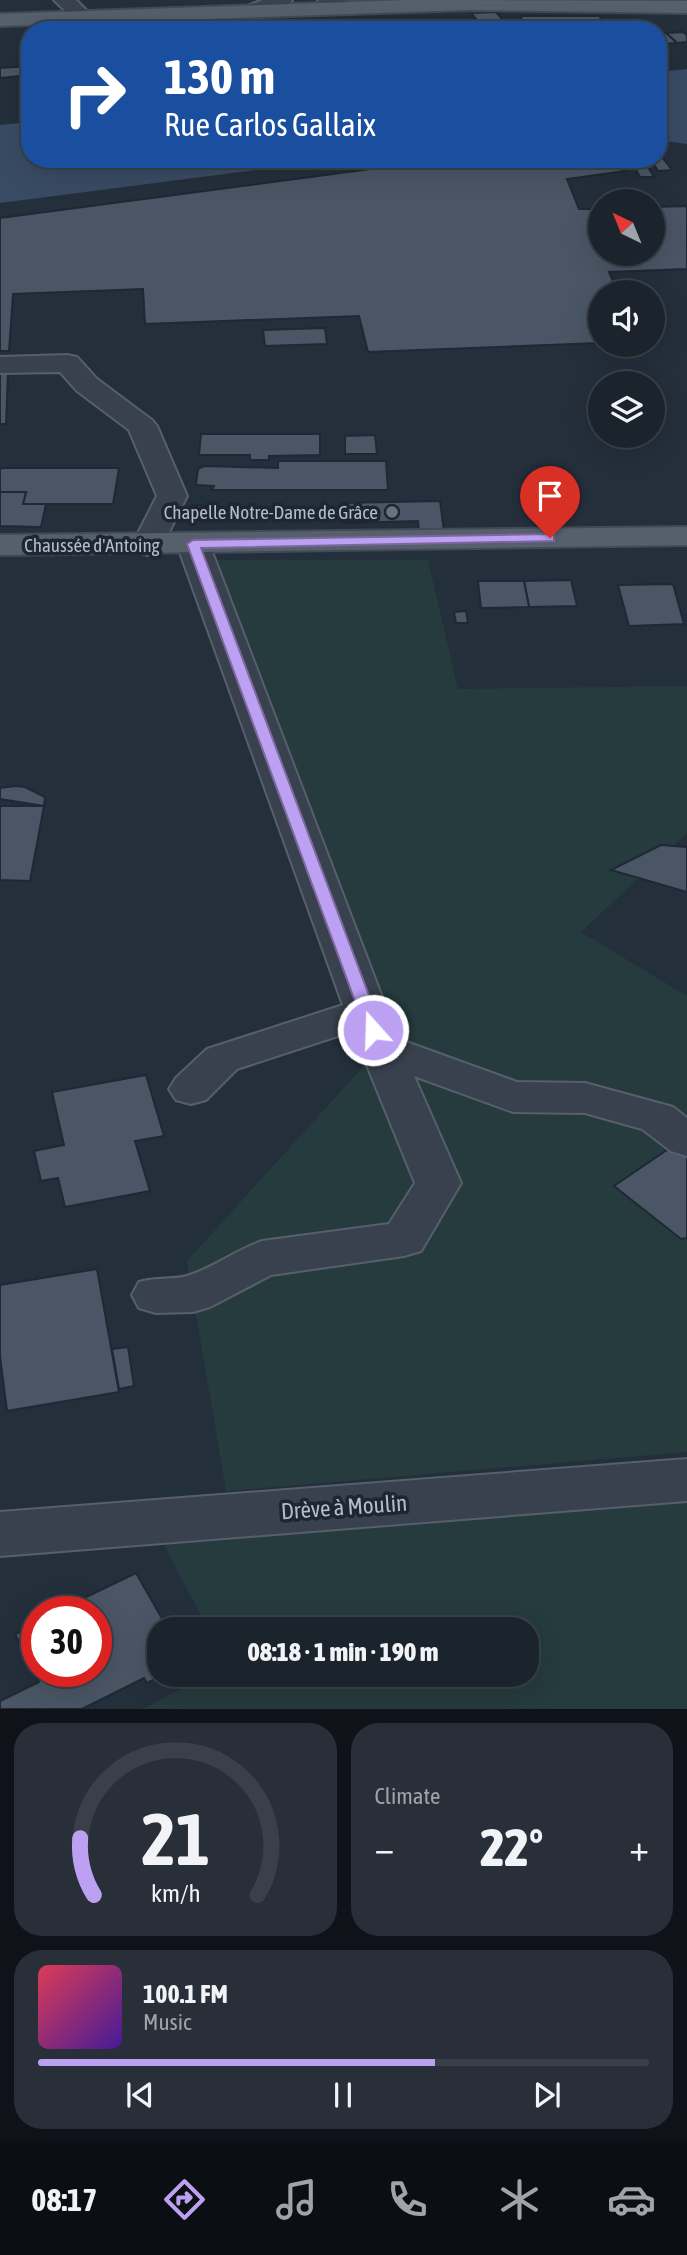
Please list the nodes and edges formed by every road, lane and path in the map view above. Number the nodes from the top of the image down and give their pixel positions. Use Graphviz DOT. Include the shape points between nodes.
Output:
graph roads {
  1 [pos="64,0"];
  2 [pos="282,0"];
  3 [pos="328,0"];
  4 [pos="687,7"];
  5 [pos="348,9"];
  6 [pos="251,11"];
  7 [pos="83,17"];
  8 [pos="0,20"];
  9 [pos="0,365"];
  10 [pos="687,536"];
  11 [pos="193,544"];
  12 [pos="0,545"];
  13 [pos="148,545"];
  14 [pos="373,1030"];
  15 [pos="191,1089"];
  16 [pos="687,1140"];
  17 [pos="156,1295"];
  18 [pos="687,1480"];
  19 [pos="0,1534"];
  1 -- 7 [label="street"];
  2 -- 6 [label="street"];
  3 -- 5 [label="street"];
  4 -- 5 [label="main road" via="479,4"];
  5 -- 6 [label="main road"];
  6 -- 7 [label="main road"];
  7 -- 8 [label="main road"];
  9 -- 13 [label="street" via="67,363 87,385 142,426 172,495"];
  10 -- 11 [label="main road, Chaussée d'Antoing"];
  11 -- 13 [label="main road, Chaussée d'Antoing"];
  11 -- 14 [label="street"];
  12 -- 13 [label="main road, Chaussée d'Antoing"];
  14 -- 15 [label="street" via="222,1059"];
  14 -- 16 [label="street" via="513,1097 585,1098 657,1118"];
  14 -- 17 [label="street" via="438,1183 404,1239 262,1259 193,1294"];
  18 -- 19 [label="street, Drève à Moulin"];
}
